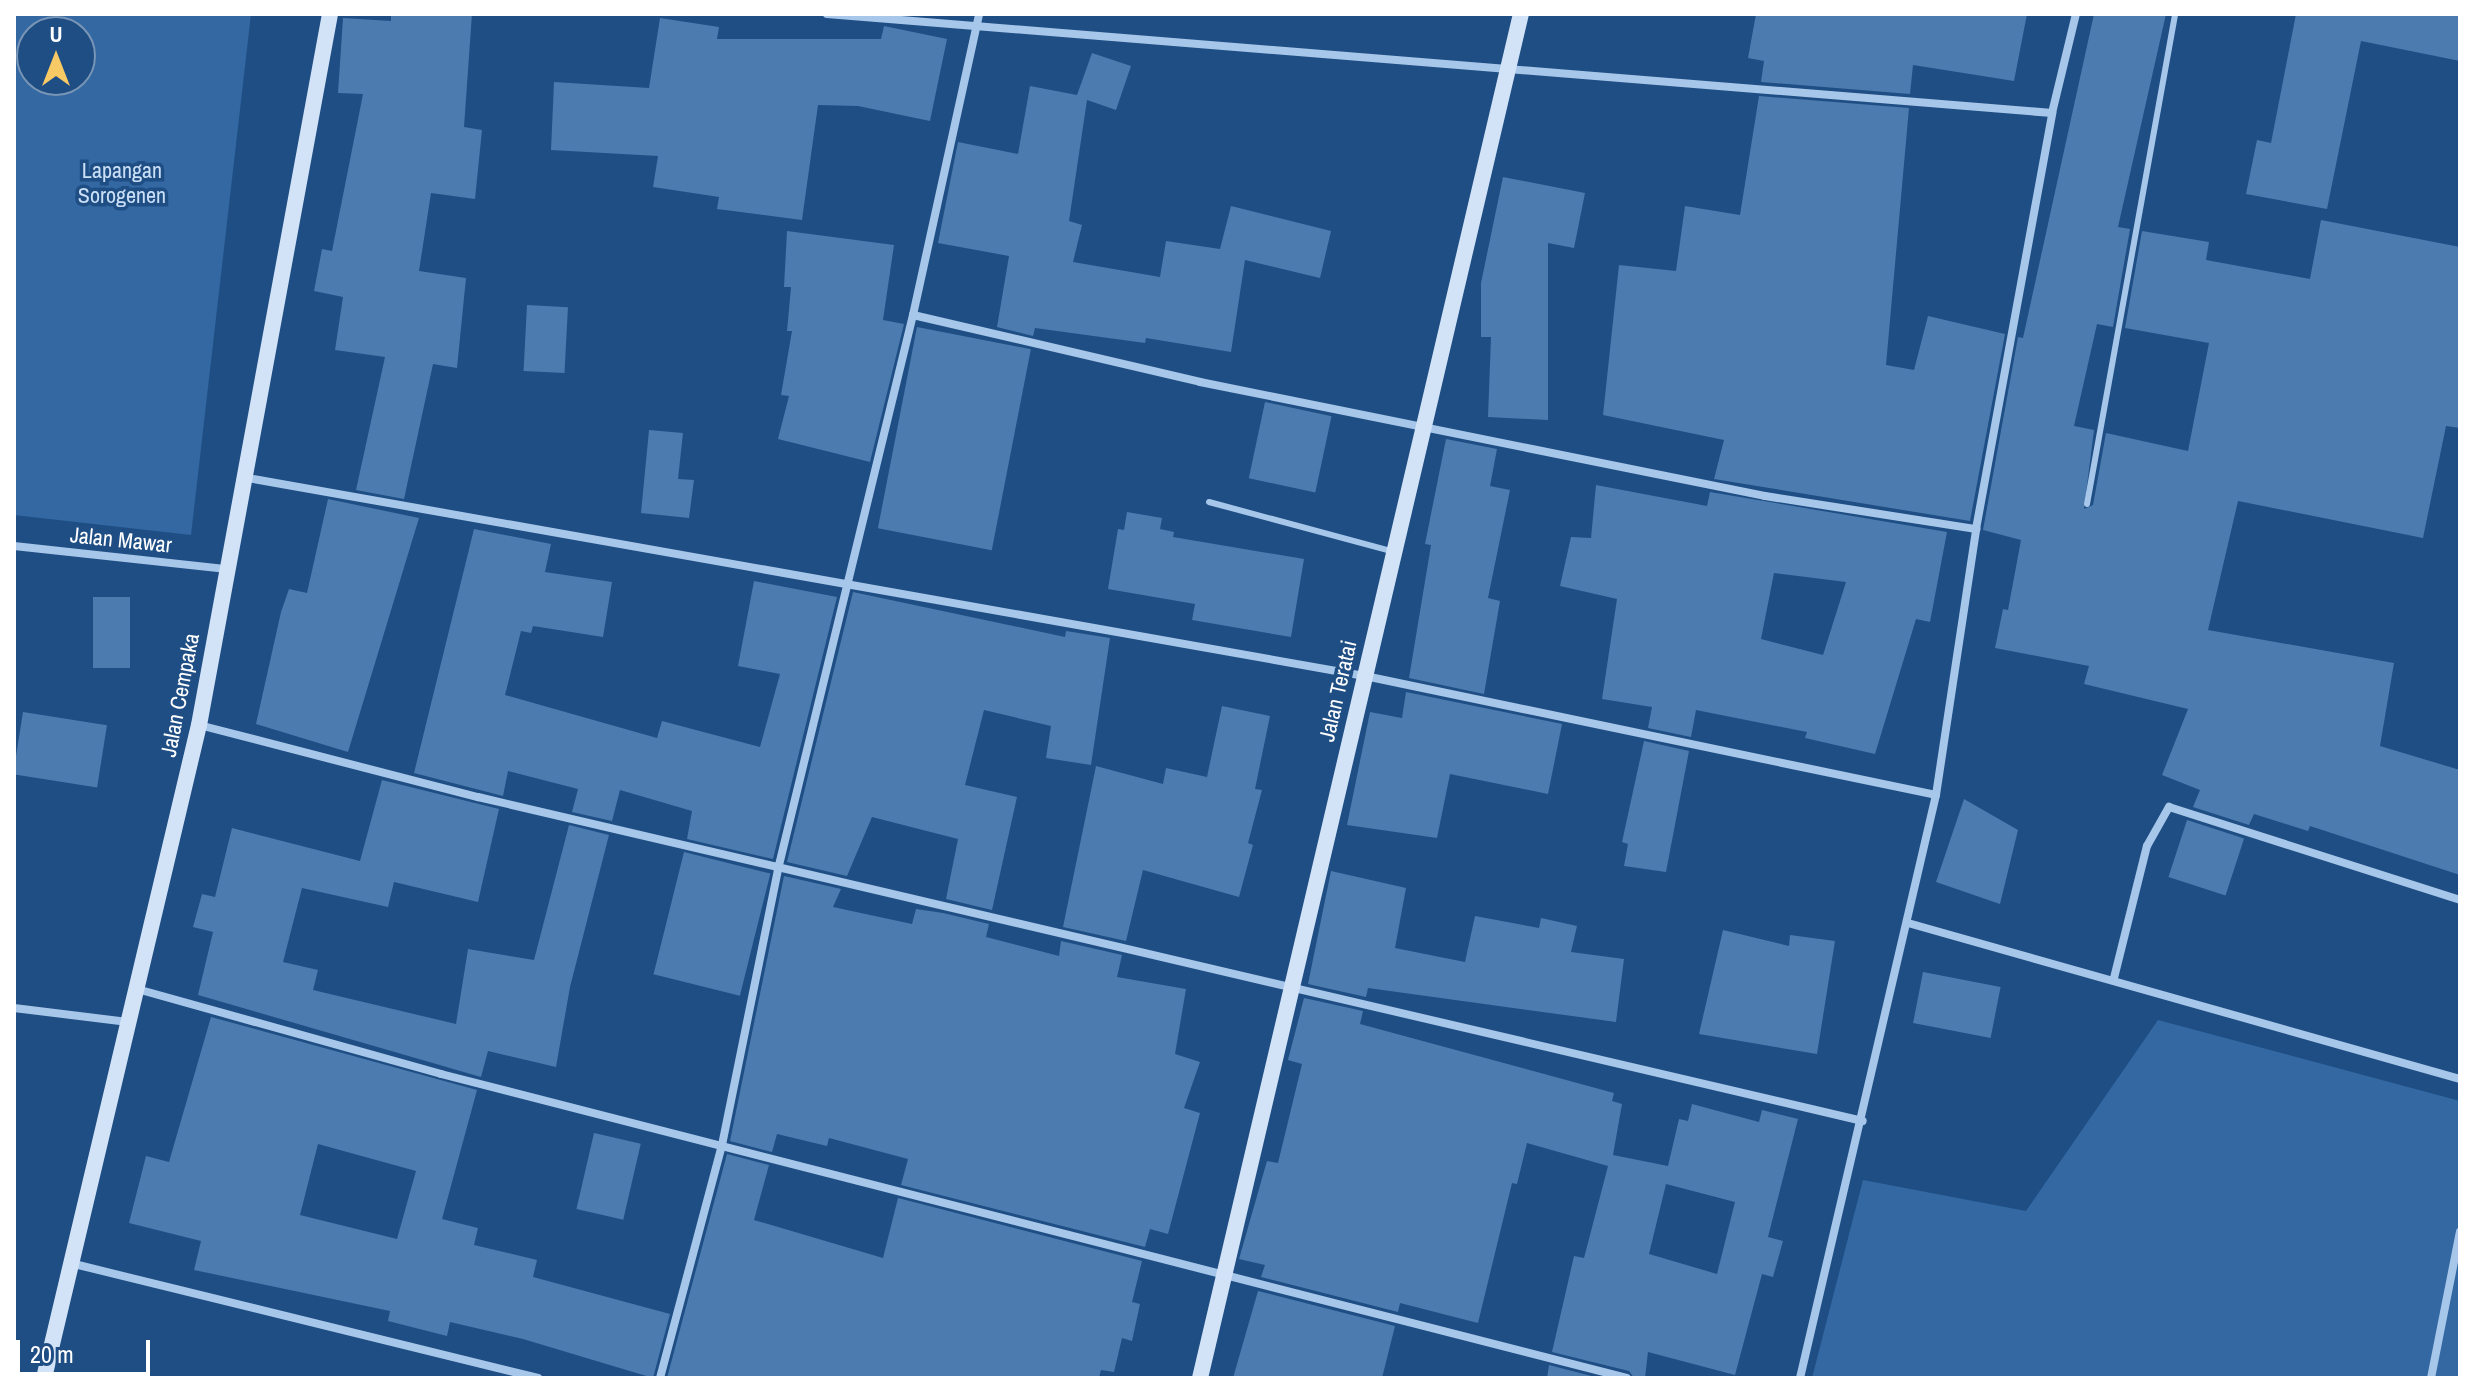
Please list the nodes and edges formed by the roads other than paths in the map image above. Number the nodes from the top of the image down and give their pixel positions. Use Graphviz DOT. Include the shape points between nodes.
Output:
graph roads {
  1 [pos="330,14"];
  2 [pos="827,14"];
  3 [pos="979,14"];
  4 [pos="1521,14"];
  5 [pos="2076,14"];
  6 [pos="2175,14"];
  7 [pos="978,25"];
  8 [pos="1507,72"];
  9 [pos="2052,113"];
  10 [pos="913,315"];
  11 [pos="1424,424"];
  12 [pos="242,476"];
  13 [pos="1209,502"];
  14 [pos="2087,504"];
  15 [pos="1976,529"];
  16 [pos="14,546"];
  17 [pos="1394,552"];
  18 [pos="225,569"];
  19 [pos="849,584"];
  20 [pos="1365,676"];
  21 [pos="199,725"];
  22 [pos="1936,795"];
  23 [pos="779,865"];
  24 [pos="2460,900"];
  25 [pos="1908,923"];
  26 [pos="2114,978"];
  27 [pos="1291,985"];
  28 [pos="136,989"];
  29 [pos="14,1008"];
  30 [pos="129,1022"];
  31 [pos="2460,1079"];
  32 [pos="1863,1121"];
  33 [pos="722,1145"];
  34 [pos="2460,1232"];
  35 [pos="70,1262"];
  36 [pos="1225,1274"];
  37 [pos="44,1378"];
  38 [pos="538,1378"];
  39 [pos="660,1378"];
  40 [pos="1200,1378"];
  41 [pos="1627,1378"];
  42 [pos="1800,1378"];
  43 [pos="2431,1378"];
  1 -- 12 [label="street, Jalan Cempaka"];
  2 -- 7 [label="street"];
  3 -- 7 [label="street"];
  4 -- 8 [label="street, Jalan Teratai"];
  5 -- 9 [label="street"];
  6 -- 14 [label="lane"];
  7 -- 8 [label="street"];
  7 -- 10 [label="street"];
  8 -- 9 [label="street"];
  8 -- 11 [label="street, Jalan Teratai"];
  9 -- 15 [label="street"];
  10 -- 11 [label="street" via="1200,382"];
  10 -- 19 [label="street"];
  11 -- 15 [label="street" via="1765,496"];
  11 -- 17 [label="street, Jalan Teratai"];
  12 -- 18 [label="street, Jalan Cempaka"];
  12 -- 19 [label="street"];
  13 -- 17 [label="lane"];
  15 -- 22 [label="street"];
  16 -- 18 [label="street, Jalan Mawar"];
  17 -- 20 [label="street, Jalan Teratai"];
  18 -- 21 [label="street, Jalan Cempaka"];
  19 -- 20 [label="street"];
  19 -- 23 [label="street"];
  20 -- 22 [label="street"];
  20 -- 27 [label="street, Jalan Teratai"];
  21 -- 23 [label="street" via="478,797"];
  21 -- 28 [label="street, Jalan Cempaka"];
  22 -- 25 [label="street"];
  23 -- 27 [label="street"];
  23 -- 33 [label="street"];
  24 -- 26 [label="street" via="2169,807 2147,846"];
  25 -- 26 [label="street"];
  25 -- 32 [label="street"];
  26 -- 31 [label="street"];
  27 -- 32 [label="street"];
  27 -- 36 [label="street, Jalan Teratai"];
  28 -- 30 [label="street, Jalan Cempaka"];
  28 -- 33 [label="street"];
  29 -- 30 [label="street"];
  30 -- 35 [label="street, Jalan Cempaka"];
  32 -- 42 [label="street"];
  33 -- 36 [label="street"];
  33 -- 39 [label="street"];
  34 -- 43 [label="street"];
  35 -- 37 [label="street, Jalan Cempaka"];
  35 -- 38 [label="street"];
  36 -- 40 [label="street, Jalan Teratai"];
  36 -- 41 [label="street"];
}
